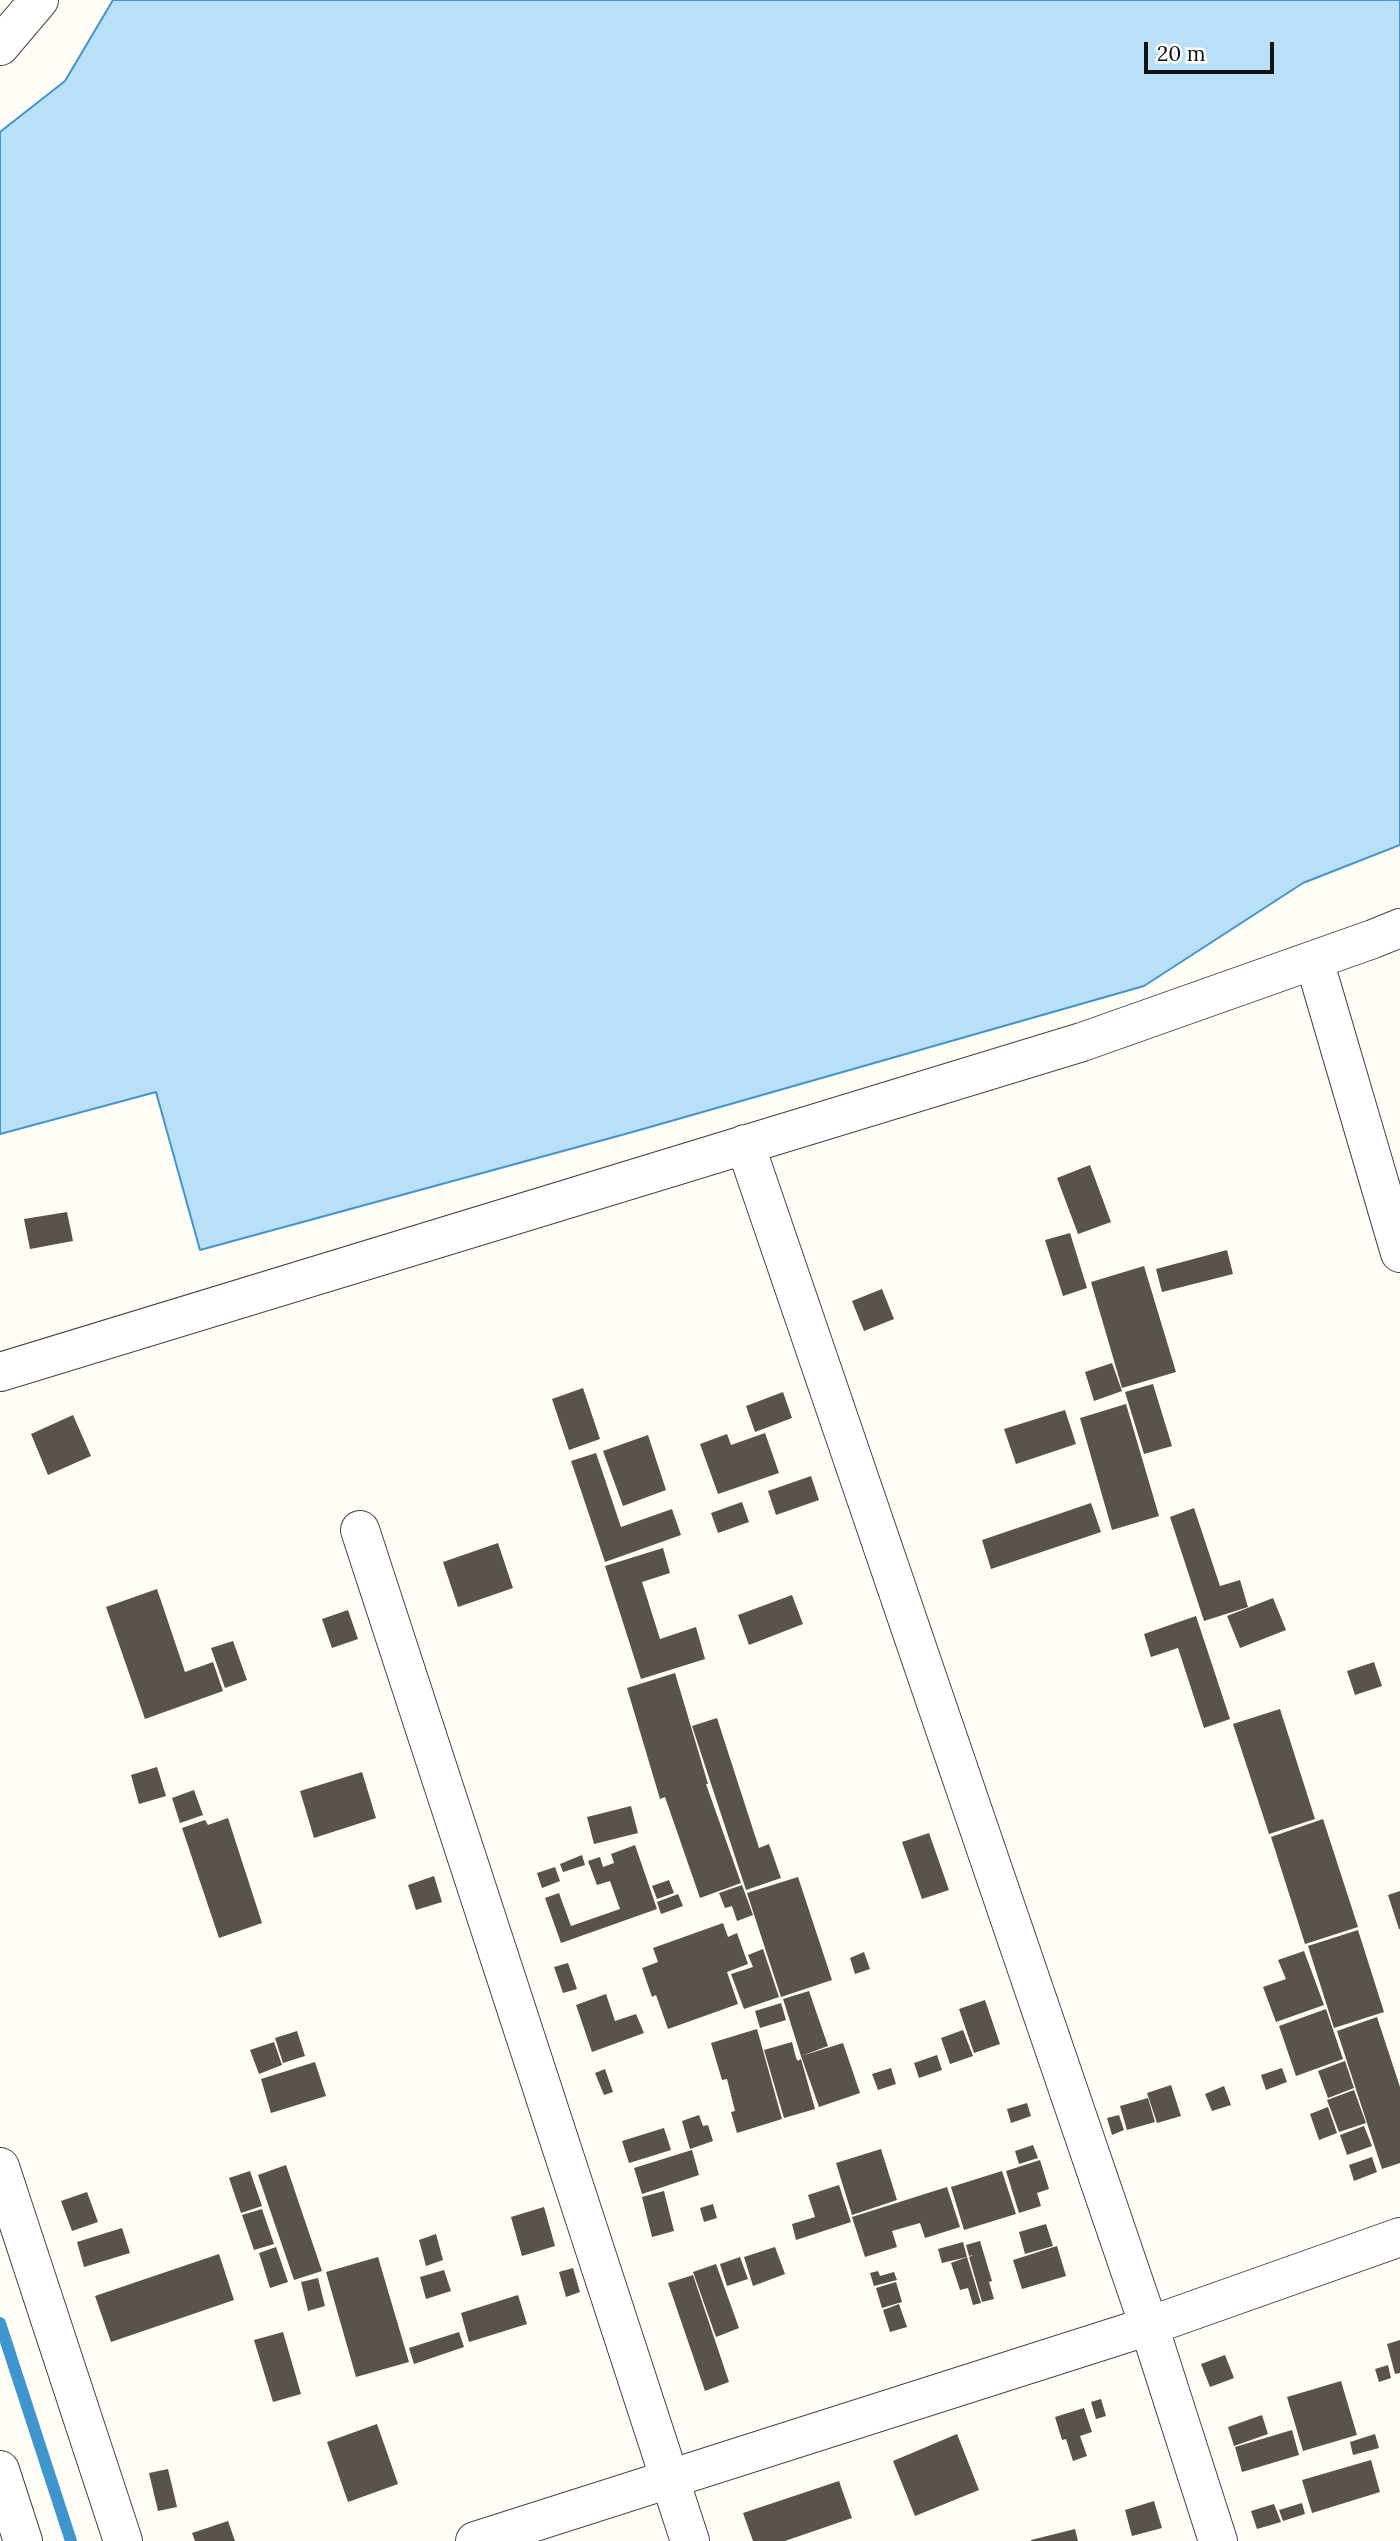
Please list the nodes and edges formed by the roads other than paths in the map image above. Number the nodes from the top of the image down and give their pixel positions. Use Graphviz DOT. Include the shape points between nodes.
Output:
graph roads {
  1 [pos="39,0"];
  2 [pos="0,46"];
  3 [pos="1400,928"];
  4 [pos="1314,960"];
  5 [pos="746,1144"];
  6 [pos="1400,1253"];
  7 [pos="0,1372"];
  8 [pos="360,1530"];
  9 [pos="0,2166"];
  10 [pos="1400,2237"];
  11 [pos="1149,2326"];
  12 [pos="0,2470"];
  13 [pos="669,2479"];
  14 [pos="23,2541"];
  15 [pos="123,2541"];
  16 [pos="475,2541"];
  17 [pos="690,2541"];
  18 [pos="1218,2541"];
  1 -- 2 [label="street"];
  3 -- 4 [label="street"];
  4 -- 5 [label="street" via="1082,1042"];
  4 -- 6 [label="street"];
  5 -- 7 [label="street"];
  5 -- 11 [label="street"];
  8 -- 13 [label="street"];
  9 -- 15 [label="street"];
  10 -- 11 [label="street"];
  11 -- 13 [label="street"];
  11 -- 18 [label="street"];
  12 -- 14 [label="street"];
  13 -- 16 [label="street"];
  13 -- 17 [label="street"];
}
